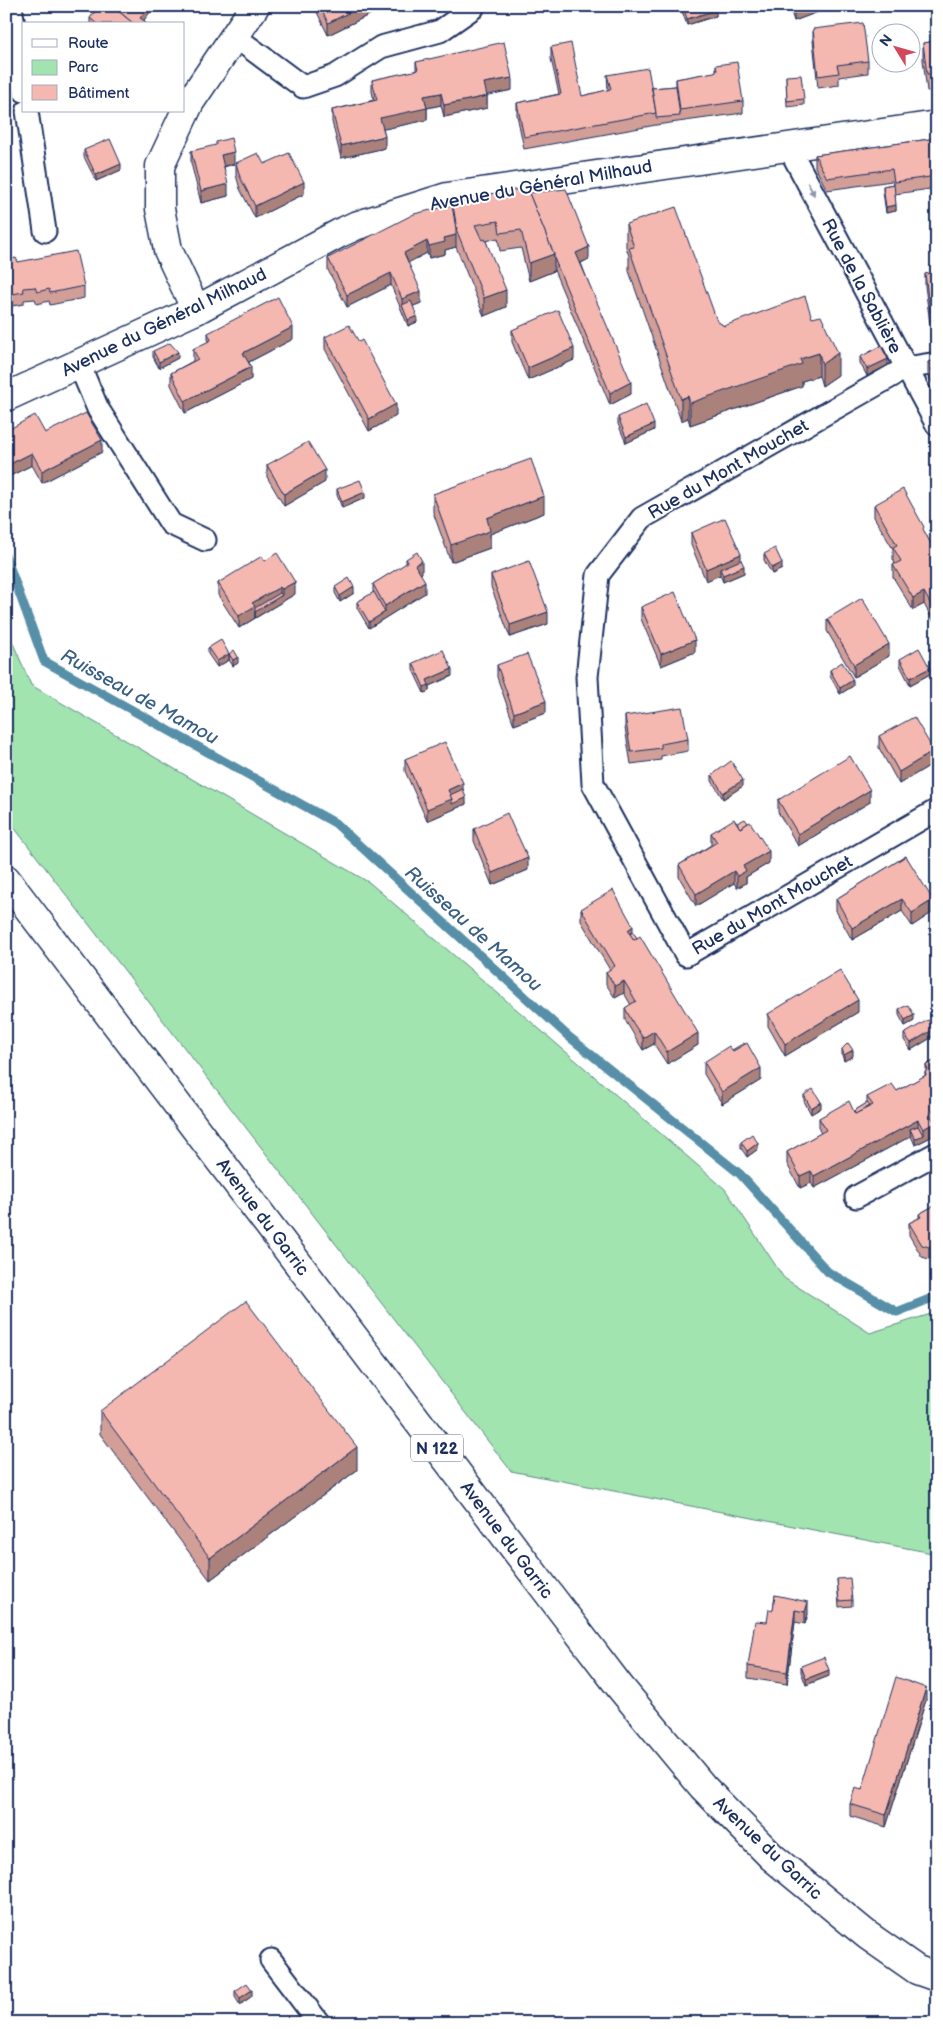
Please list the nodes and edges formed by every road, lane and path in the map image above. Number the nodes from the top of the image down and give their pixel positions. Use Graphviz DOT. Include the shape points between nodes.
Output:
graph roads {
  1 [pos="11,6"];
  2 [pos="255,6"];
  3 [pos="472,8"];
  4 [pos="234,36"];
  5 [pos="22,78"];
  6 [pos="27,112"];
  7 [pos="937,125"];
  8 [pos="788,146"];
  9 [pos="45,231"];
  10 [pos="196,310"];
  11 [pos="937,363"];
  12 [pos="79,364"];
  13 [pos="906,368"];
  14 [pos="6,398"];
  15 [pos="937,425"];
  16 [pos="205,540"];
  17 [pos="937,810"];
  18 [pos="6,879"];
  19 [pos="937,1153"];
  20 [pos="856,1197"];
  21 [pos="271,1960"];
  22 [pos="937,1977"];
  23 [pos="319,2023"];
  1 -- 5 [label="street"];
  2 -- 4 [label="main road"];
  3 -- 4 [label="street" via="440,31 381,47 335,76 303,87"];
  4 -- 10 [label="main road" via="190,102 160,166 160,209 168,250"];
  6 -- 9 [label="street"];
  7 -- 8 [label="main road, Avenue du Général Milhaud"];
  8 -- 10 [label="main road, Avenue du Général Milhaud" via="447,197 355,226"];
  8 -- 13 [label="street, Rue de la Sablière, one-way"];
  10 -- 12 [label="main road, Avenue du Général Milhaud"];
  11 -- 13 [label="street"];
  12 -- 14 [label="main road, Avenue du Général Milhaud"];
  12 -- 16 [label="street" via="98,409 170,524"];
  13 -- 15 [label="street, Rue de la Sablière"];
  13 -- 17 [label="street, Rue du Mont Mouchet" via="642,518 598,575 586,677 593,784 686,955"];
  18 -- 22 [label="main road, Avenue du Garric / N 122" via="620,1687 703,1787 772,1857 866,1936 918,1970"];
  19 -- 20 [label="street"];
  21 -- 23 [label="street"];
}
